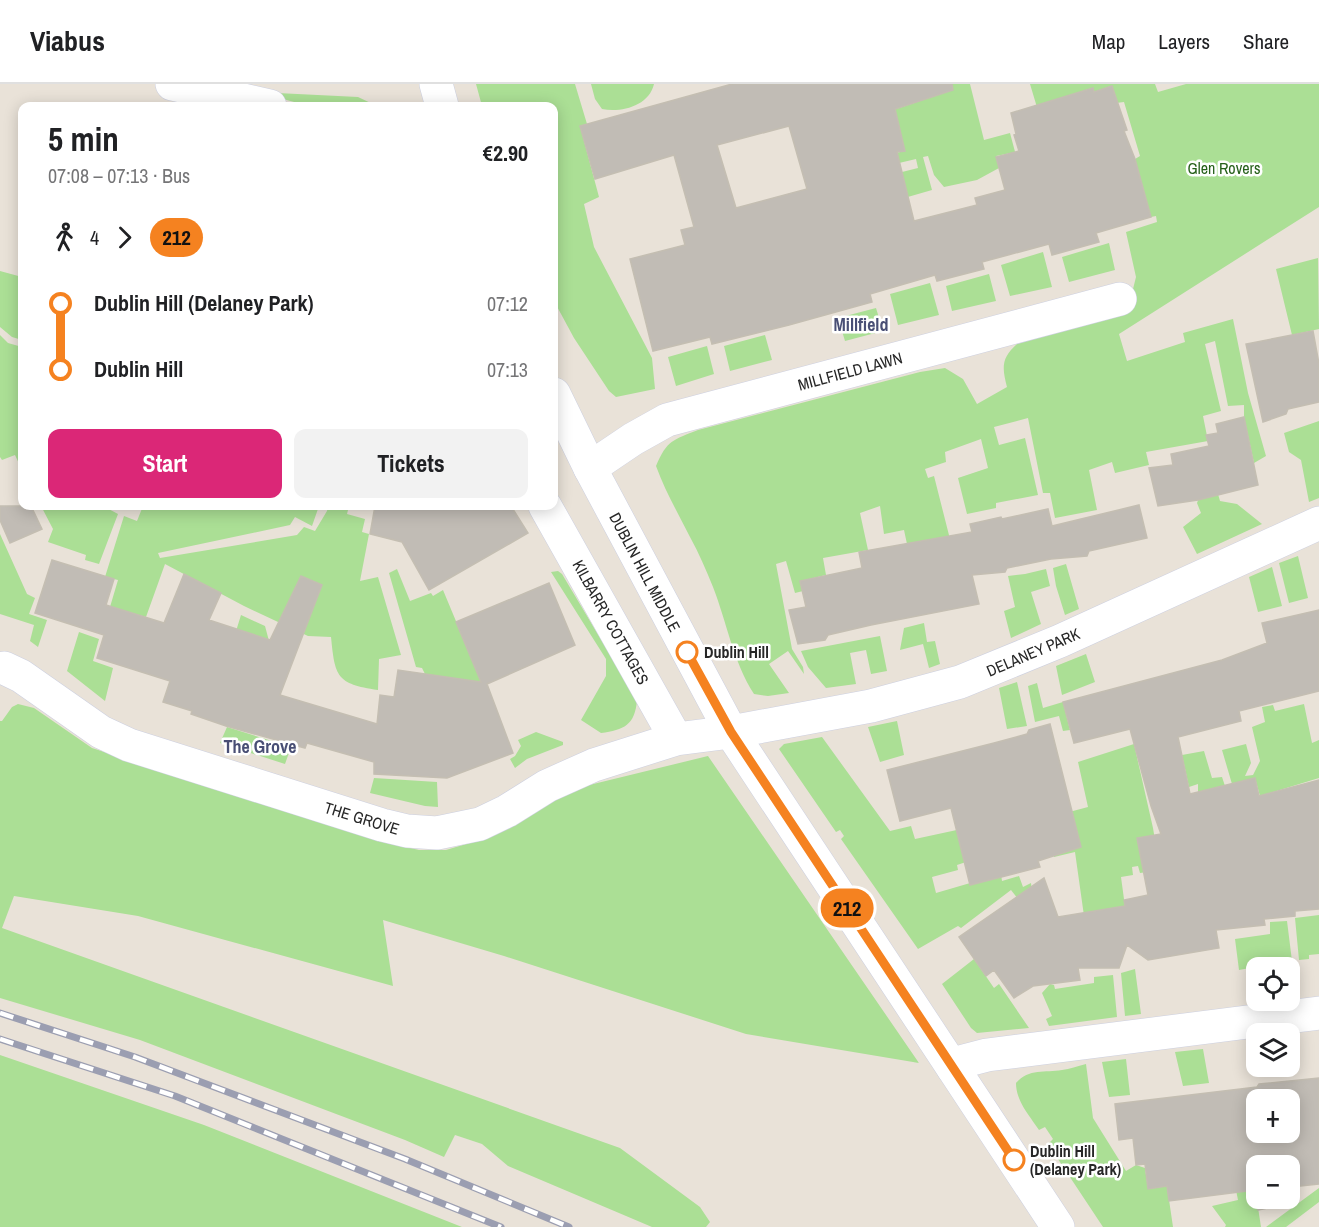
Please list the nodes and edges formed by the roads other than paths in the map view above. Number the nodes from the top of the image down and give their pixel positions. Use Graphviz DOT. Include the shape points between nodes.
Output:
graph roads {
  1 [pos="172,84"];
  2 [pos="436,84"];
  3 [pos="252,102"];
  4 [pos="441,102"];
  5 [pos="1120,299"];
  6 [pos="558,402"];
  7 [pos="590,468"];
  8 [pos="547,510"];
  9 [pos="1319,523"];
  10 [pos="4,668"];
  11 [pos="731,732"];
  12 [pos="676,739"];
  13 [pos="1319,1013"];
  14 [pos="953,1068"];
  15 [pos="1058,1227"];
  1 -- 3 [label="street"];
  2 -- 4 [label="street"];
  5 -- 7 [label="street, MILLFIELD LAWN" via="667,420"];
  6 -- 7 [label="street, DUBLIN HILL MIDDLE"];
  7 -- 11 [label="street, DUBLIN HILL MIDDLE"];
  8 -- 12 [label="street, KILBARRY COTTAGES"];
  9 -- 11 [label="street, DELANEY PARK" via="1060,641 960,682 871,706"];
  10 -- 12 [label="street, THE GROVE" via="101,732 129,745 406,831 436,833 480,824 594,765"];
  11 -- 12 [label="street, THE GROVE"];
  11 -- 14 [label="street, DUBLIN HILL MIDDLE"];
  13 -- 14 [label="street" via="987,1055"];
  14 -- 15 [label="street, DUBLIN HILL MIDDLE"];
}
